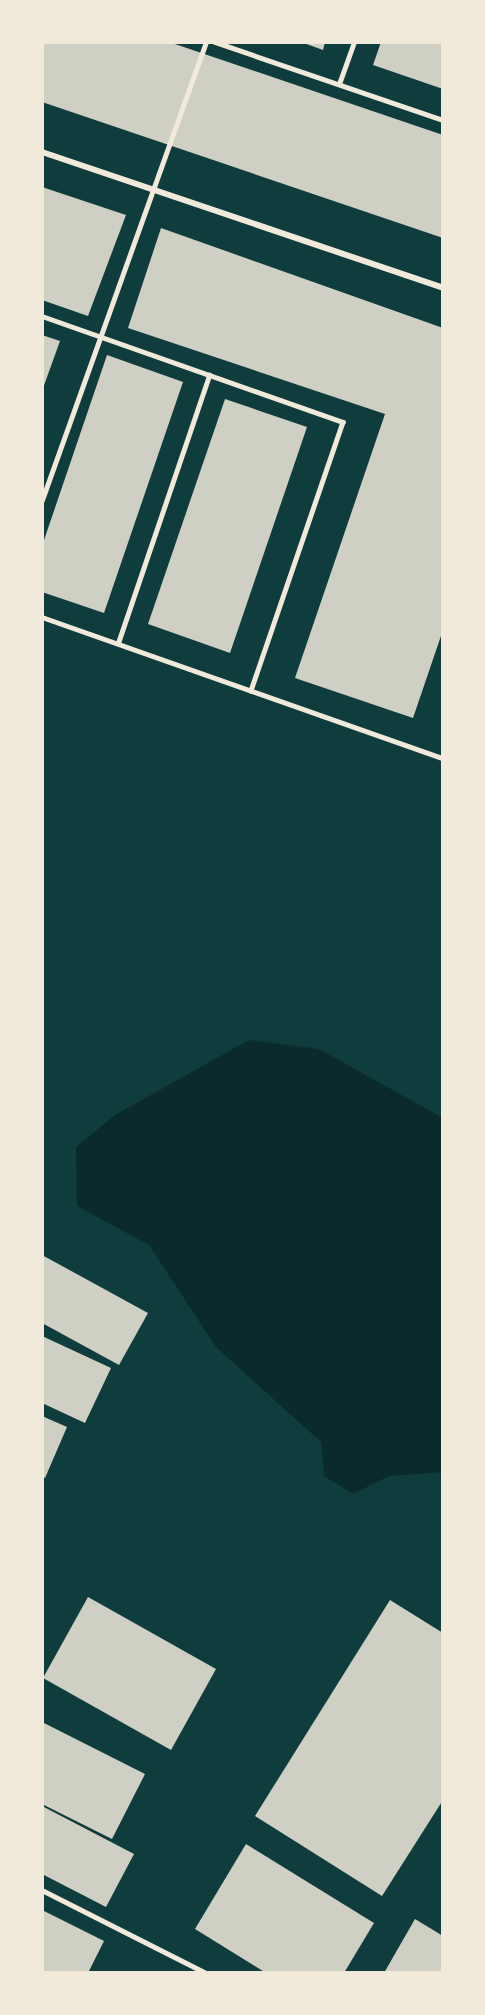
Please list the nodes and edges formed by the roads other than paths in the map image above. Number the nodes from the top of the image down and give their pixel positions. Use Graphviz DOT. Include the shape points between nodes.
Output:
graph roads {
  1 [pos="206,42"];
  2 [pos="215,42"];
  3 [pos="354,42"];
  4 [pos="339,84"];
  5 [pos="443,120"];
  6 [pos="42,152"];
  7 [pos="153,190"];
  8 [pos="443,288"];
  9 [pos="42,316"];
  10 [pos="100,337"];
  11 [pos="209,375"];
  12 [pos="42,500"];
  13 [pos="42,617"];
  14 [pos="118,643"];
  15 [pos="251,691"];
  16 [pos="443,758"];
  17 [pos="42,1890"];
  18 [pos="206,1973"];
  1 -- 7 [label="lane"];
  2 -- 4 [label="lane"];
  3 -- 4 [label="lane"];
  4 -- 5 [label="lane"];
  6 -- 7 [label="street"];
  7 -- 8 [label="street"];
  7 -- 10 [label="lane"];
  9 -- 10 [label="lane"];
  10 -- 11 [label="lane"];
  10 -- 12 [label="lane"];
  11 -- 14 [label="lane"];
  11 -- 15 [label="lane" via="343,422"];
  13 -- 14 [label="lane"];
  14 -- 15 [label="lane"];
  15 -- 16 [label="lane"];
  17 -- 18 [label="lane"];
}
